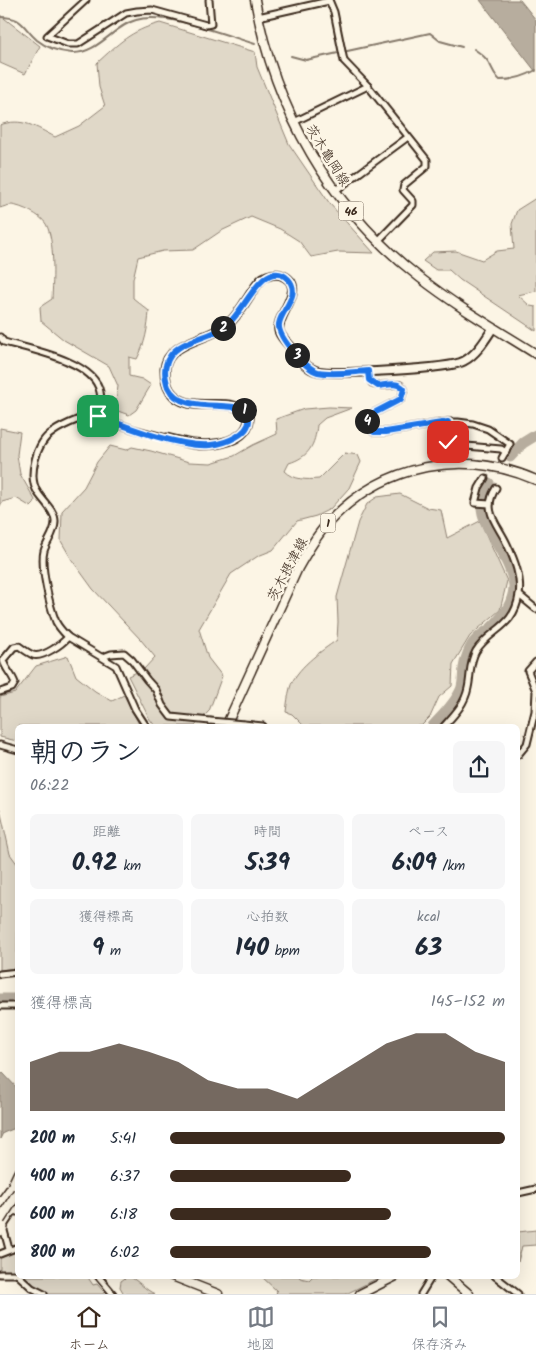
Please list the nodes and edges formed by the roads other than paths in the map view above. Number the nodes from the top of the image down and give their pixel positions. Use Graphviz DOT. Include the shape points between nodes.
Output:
graph roads {
  1 [pos="86,0"];
  2 [pos="209,0"];
  3 [pos="254,0"];
  4 [pos="329,0"];
  5 [pos="258,17"];
  6 [pos="368,86"];
  7 [pos="294,122"];
  8 [pos="408,136"];
  9 [pos="335,191"];
  10 [pos="378,241"];
  11 [pos="494,328"];
  12 [pos="1,340"];
  13 [pos="536,354"];
  14 [pos="368,371"];
  15 [pos="98,416"];
  16 [pos="448,422"];
  17 [pos="167,438"];
  18 [pos="506,452"];
  19 [pos="502,458"];
  20 [pos="485,478"];
  21 [pos="536,480"];
  22 [pos="496,488"];
  23 [pos="489,504"];
  24 [pos="519,595"];
  25 [pos="536,609"];
  26 [pos="68,637"];
  27 [pos="103,657"];
  28 [pos="536,662"];
  29 [pos="0,692"];
  30 [pos="145,724"];
  31 [pos="227,724"];
  32 [pos="244,724"];
  33 [pos="446,724"];
  34 [pos="0,745"];
  35 [pos="15,749"];
  36 [pos="520,753"];
  37 [pos="15,972"];
  38 [pos="0,974"];
  39 [pos="0,1006"];
  40 [pos="15,1006"];
  41 [pos="15,1179"];
  42 [pos="536,1189"];
  43 [pos="520,1193"];
  44 [pos="15,1198"];
  45 [pos="0,1203"];
  46 [pos="15,1207"];
  47 [pos="15,1210"];
  48 [pos="1,1226"];
  49 [pos="15,1247"];
  50 [pos="9,1249"];
  51 [pos="0,1254"];
  52 [pos="0,1274"];
  53 [pos="15,1274"];
  54 [pos="22,1279"];
  55 [pos="100,1279"];
  56 [pos="180,1279"];
  57 [pos="390,1279"];
  58 [pos="430,1279"];
  59 [pos="451,1279"];
  60 [pos="499,1279"];
  61 [pos="44,1294"];
  62 [pos="113,1294"];
  63 [pos="218,1294"];
  64 [pos="360,1294"];
  65 [pos="421,1294"];
  66 [pos="468,1294"];
  67 [pos="518,1294"];
  1 -- 2 [label="street" via="48,36 68,44 78,44 119,17 137,11 152,10 211,24"];
  3 -- 5 [label="main road, 茨木亀岡線 / 46"];
  4 -- 5 [label="street"];
  4 -- 6 [label="street" via="344,61"];
  5 -- 7 [label="main road, 茨木亀岡線 / 46" via="276,81"];
  6 -- 7 [label="street"];
  6 -- 8 [label="street"];
  7 -- 9 [label="main road, 茨木亀岡線 / 46" via="310,154"];
  8 -- 9 [label="street"];
  8 -- 10 [label="street" via="427,160 427,166 404,186 413,205"];
  9 -- 10 [label="main road, 茨木亀岡線 / 46"];
  10 -- 11 [label="main road, 茨木亀岡線 / 46" via="433,288"];
  11 -- 13 [label="main road, 茨木亀岡線 / 46"];
  11 -- 14 [label="street" via="462,362"];
  12 -- 15 [label="street" via="80,367 94,379 100,392"];
  14 -- 16 [label="street" via="369,380 374,385 394,384 404,389 401,399 367,420 368,427 374,432"];
  14 -- 17 [label="street" via="318,372 303,362 279,330 290,301 292,285 287,278 273,274 263,278 224,328 182,345 166,365 166,382 175,396 194,405 237,407 246,411 249,416 244,432 211,445"];
  15 -- 17 [label="street"];
  15 -- 26 [label="street" via="91,414 50,433 33,467 32,482 36,492 56,522 44,551 44,573 57,622"];
  16 -- 18 [label="street" via="488,429 510,444"];
  16 -- 18 [label="street" via="448,442"];
  18 -- 19 [label="street"];
  20 -- 23 [label="street" via="475,503"];
  21 -- 31 [label="main road, 茨木摂津線 / 1" via="490,466 438,464 396,476 358,496 327,524 308,550"];
  22 -- 23 [label="street"];
  23 -- 24 [label="street" via="518,574"];
  24 -- 25 [label="street"];
  24 -- 33 [label="street" via="508,620 477,650 471,663 465,698"];
  26 -- 27 [label="street"];
  26 -- 29 [label="street" via="62,645 41,655 14,647 3,660 15,683 12,688"];
  27 -- 30 [label="street" via="116,666"];
  27 -- 32 [label="street, bridge" via="124,653 132,660 156,690 171,717"];
  28 -- 36 [label="street" via="528,671 536,691 532,726 527,744"];
  34 -- 35 [label="street"];
  37 -- 38 [label="street"];
  39 -- 40 [label="street"];
  41 -- 45 [label="main road"];
  42 -- 43 [label="street"];
  44 -- 48 [label="highway, bridge"];
  45 -- 46 [label="main road"];
  47 -- 48 [label="street"];
  48 -- 50 [label="street"];
  49 -- 50 [label="street"];
  50 -- 51 [label="street"];
  52 -- 53 [label="street"];
  54 -- 61 [label="street"];
  55 -- 62 [label="street"];
  56 -- 63 [label="main road"];
  57 -- 64 [label="main road"];
  58 -- 65 [label="street"];
  59 -- 66 [label="main road"];
  60 -- 67 [label="street"];
}
